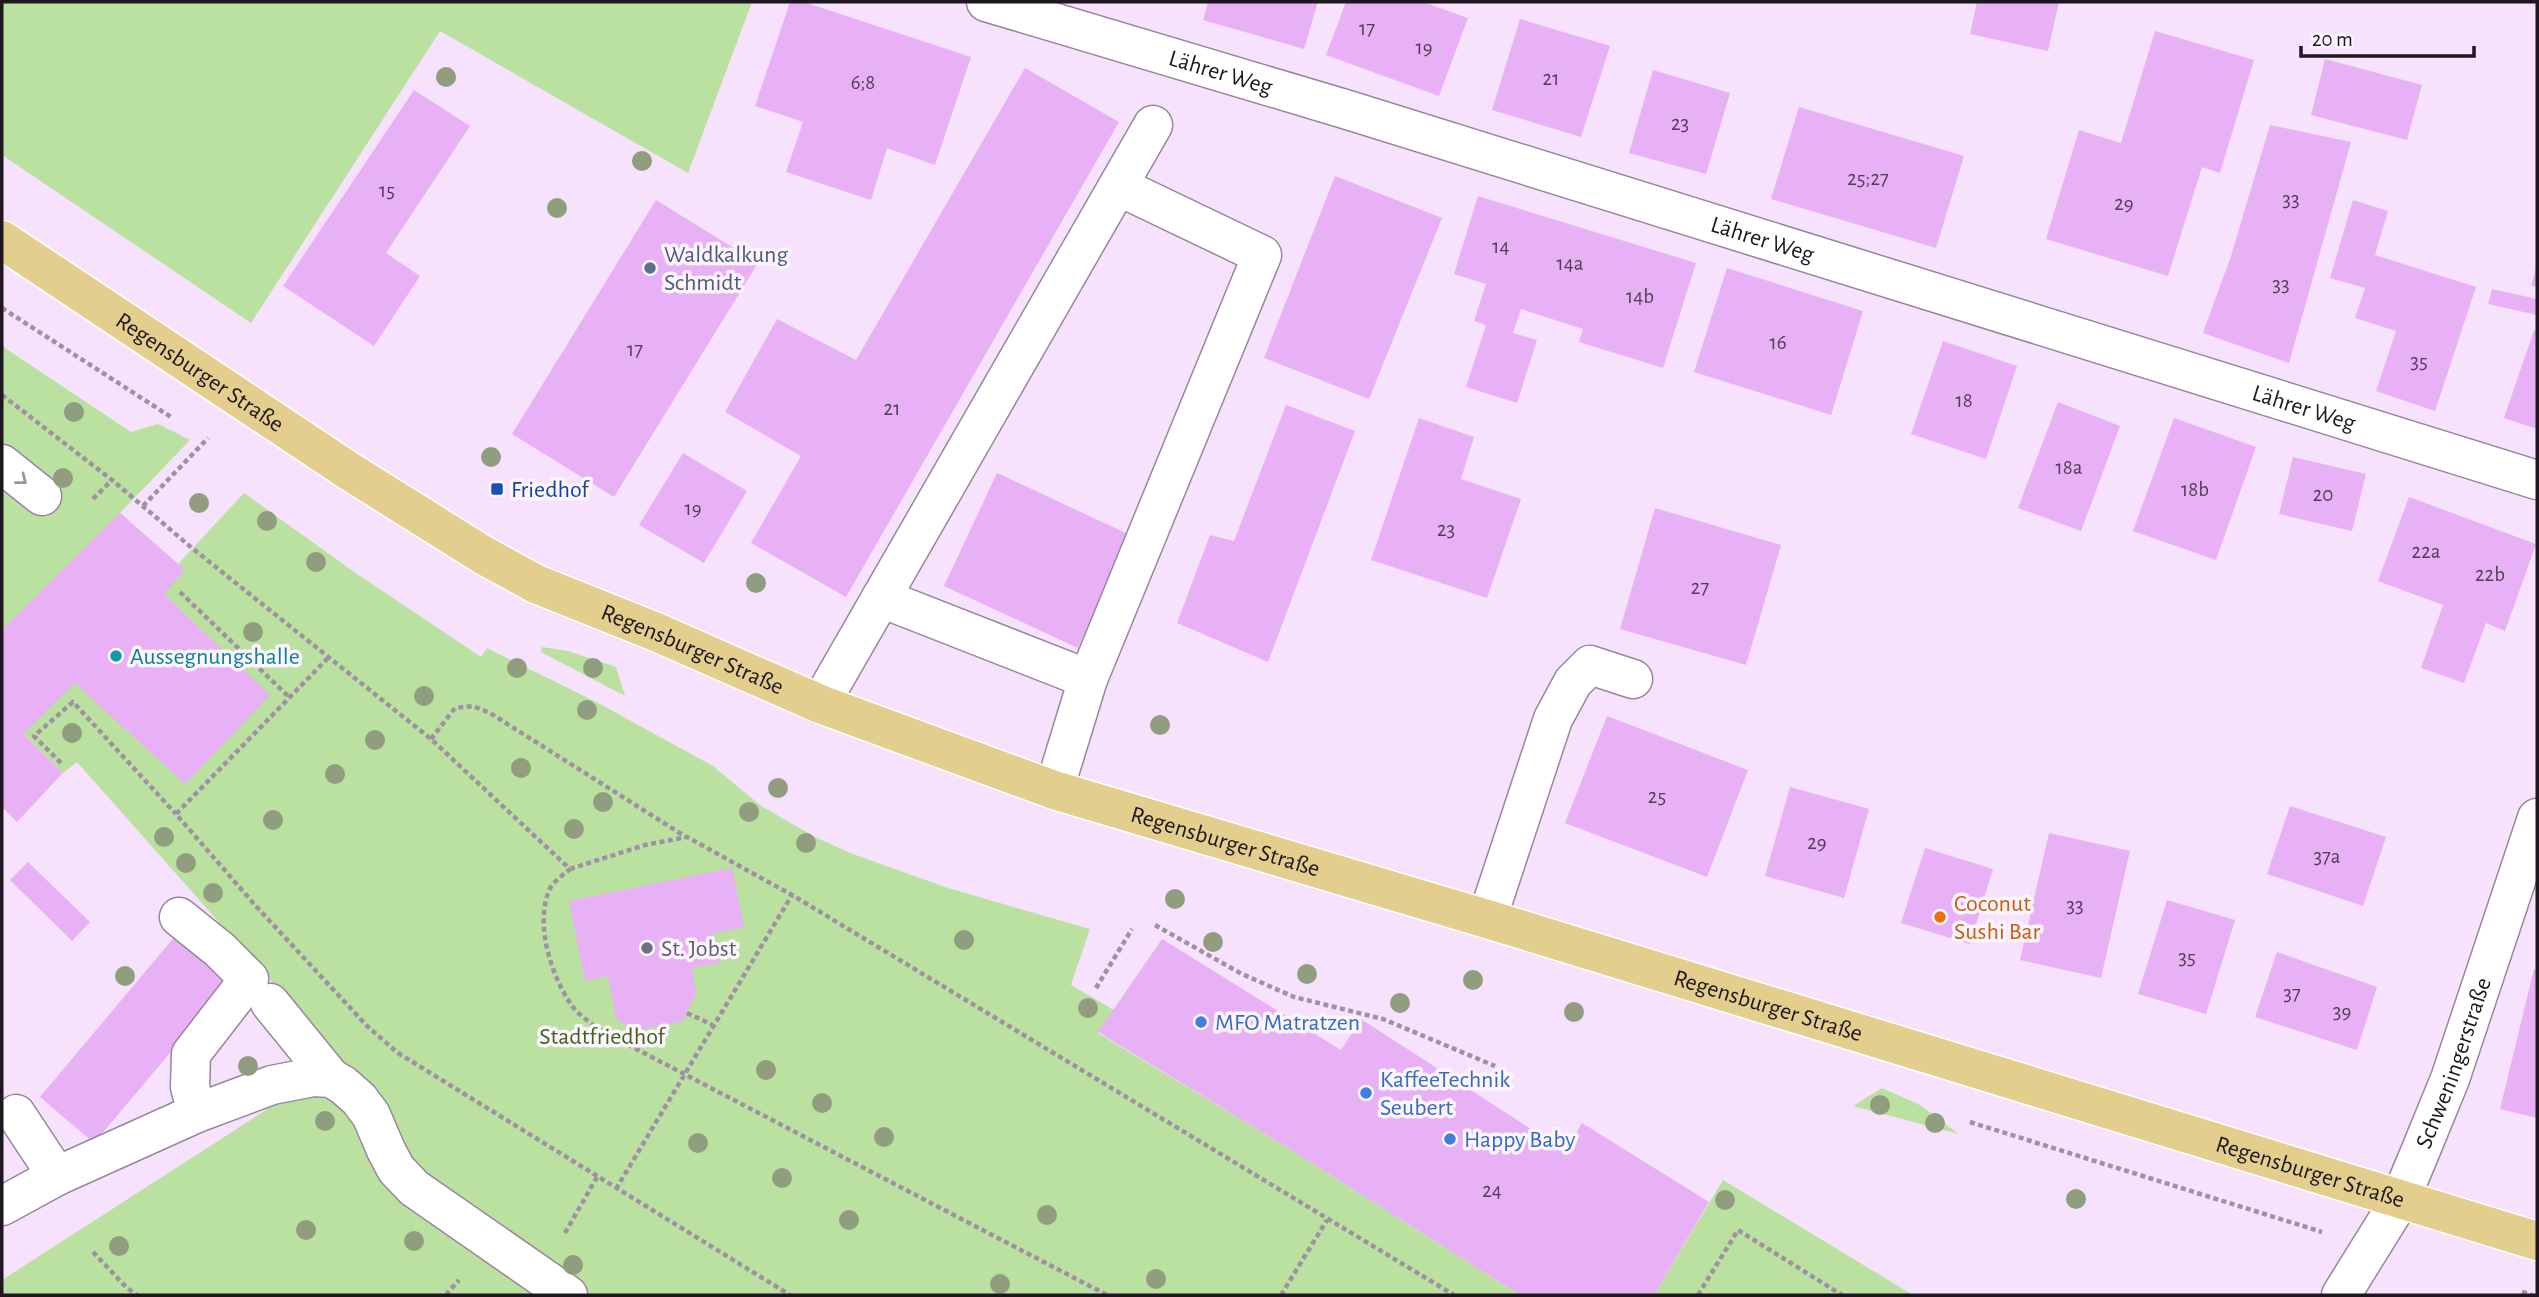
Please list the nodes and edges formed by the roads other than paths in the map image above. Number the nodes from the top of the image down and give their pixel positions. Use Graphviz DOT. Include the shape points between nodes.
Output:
graph roads {
  1 [pos="986,2"];
  2 [pos="1153,125"];
  3 [pos="1118,186"];
  4 [pos="2,240"];
  5 [pos="2,464"];
  6 [pos="2537,480"];
  7 [pos="42,496"];
  8 [pos="881,598"];
  9 [pos="1088,679"];
  10 [pos="1633,679"];
  11 [pos="820,704"];
  12 [pos="1055,790"];
  13 [pos="2537,818"];
  14 [pos="179,917"];
  15 [pos="1487,919"];
  16 [pos="270,1003"];
  17 [pos="331,1078"];
  18 [pos="197,1113"];
  19 [pos="16,1114"];
  20 [pos="57,1176"];
  21 [pos="2400,1200"];
  22 [pos="2,1206"];
  23 [pos="2537,1241"];
  24 [pos="554,1286"];
  25 [pos="2341,1295"];
  1 -- 6 [label="street, Lährer Weg"];
  2 -- 3 [label="street"];
  3 -- 8 [label="street"];
  3 -- 9 [label="street" via="1262,255"];
  4 -- 11 [label="main road, Regensburger Straße" via="472,548 536,584"];
  5 -- 7 [label="street, one-way"];
  8 -- 9 [label="street"];
  8 -- 11 [label="street"];
  9 -- 12 [label="street"];
  10 -- 15 [label="street" via="1590,665 1573,682 1553,719"];
  11 -- 12 [label="main road, Regensburger Straße"];
  12 -- 15 [label="main road, Regensburger Straße"];
  13 -- 21 [label="street, Schweningerstraße" via="2450,1079"];
  14 -- 18 [label="street" via="248,979 191,1054 190,1087"];
  15 -- 21 [label="main road, Regensburger Straße"];
  16 -- 17 [label="street"];
  17 -- 18 [label="street" via="282,1083"];
  17 -- 24 [label="street" via="365,1107 396,1169 414,1188"];
  18 -- 20 [label="street"];
  19 -- 20 [label="street"];
  20 -- 22 [label="street"];
  21 -- 23 [label="main road, Regensburger Straße"];
  21 -- 25 [label="street, Schweningerstraße"];
}
